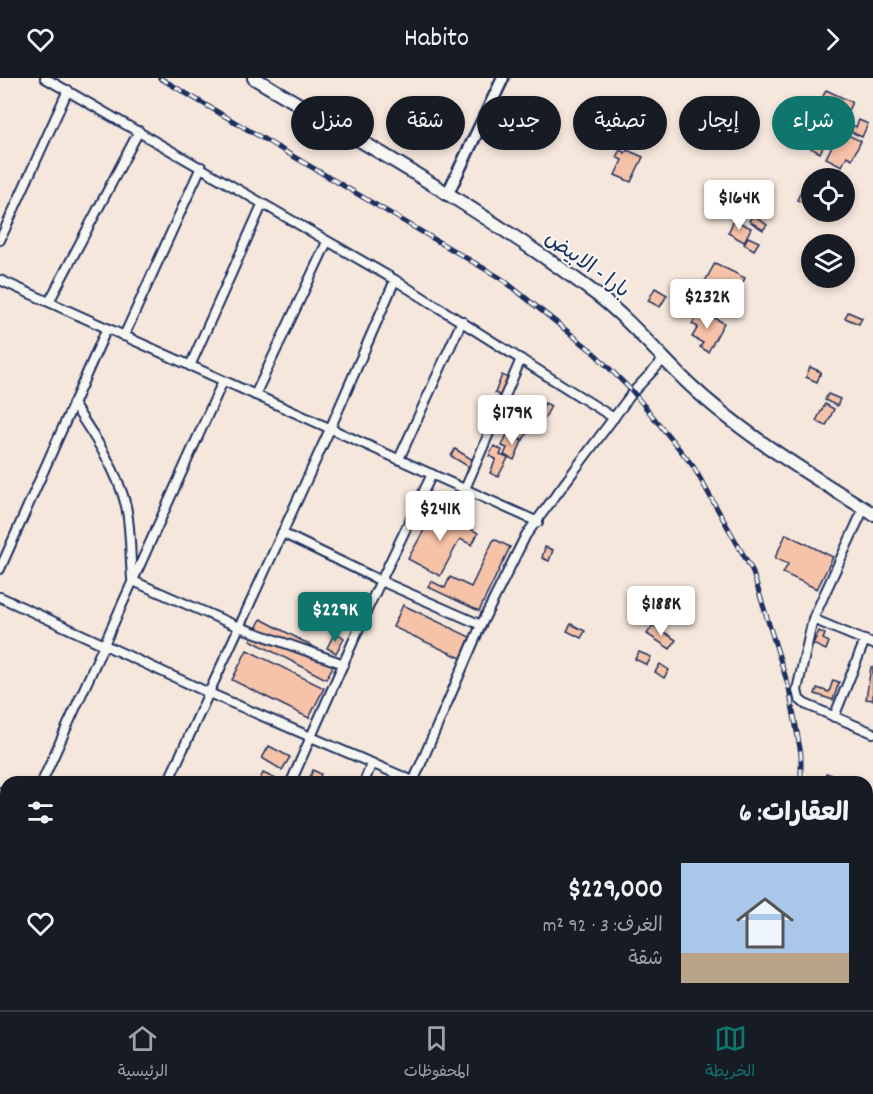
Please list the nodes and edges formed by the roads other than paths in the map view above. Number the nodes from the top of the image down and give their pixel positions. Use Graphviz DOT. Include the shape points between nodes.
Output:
graph roads {
  1 [pos="45,78"];
  2 [pos="254,78"];
  3 [pos="503,78"];
  4 [pos="68,90"];
  5 [pos="139,131"];
  6 [pos="201,167"];
  7 [pos="447,195"];
  8 [pos="262,205"];
  9 [pos="0,240"];
  10 [pos="327,242"];
  11 [pos="0,280"];
  12 [pos="395,280"];
  13 [pos="49,302"];
  14 [pos="462,321"];
  15 [pos="106,328"];
  16 [pos="124,336"];
  17 [pos="665,358"];
  18 [pos="521,359"];
  19 [pos="190,366"];
  20 [pos="223,381"];
  21 [pos="255,395"];
  22 [pos="73,404"];
  23 [pos="614,418"];
  24 [pos="330,429"];
  25 [pos="399,459"];
  26 [pos="432,474"];
  27 [pos="465,489"];
  28 [pos="868,511"];
  29 [pos="538,522"];
  30 [pos="282,533"];
  31 [pos="0,569"];
  32 [pos="133,581"];
  33 [pos="381,581"];
  34 [pos="0,597"];
  35 [pos="813,619"];
  36 [pos="481,624"];
  37 [pos="239,627"];
  38 [pos="865,640"];
  39 [pos="873,644"];
  40 [pos="104,645"];
  41 [pos="344,664"];
  42 [pos="209,693"];
  43 [pos="834,717"];
  44 [pos="873,733"];
  45 [pos="312,737"];
  46 [pos="372,763"];
  47 [pos="45,776"];
  48 [pos="171,776"];
  49 [pos="294,776"];
  50 [pos="367,776"];
  51 [pos="402,776"];
  52 [pos="415,776"];
  1 -- 4 [label="street"];
  2 -- 7 [label="main road, بارا - الابيض"];
  3 -- 7 [label="street"];
  4 -- 5 [label="street"];
  4 -- 9 [label="street"];
  5 -- 6 [label="street"];
  5 -- 13 [label="street"];
  6 -- 8 [label="street"];
  6 -- 16 [label="street"];
  7 -- 17 [label="main road, بارا - الابيض" via="597,295"];
  8 -- 10 [label="street"];
  8 -- 19 [label="street"];
  10 -- 12 [label="street"];
  10 -- 21 [label="street"];
  11 -- 13 [label="street"];
  12 -- 14 [label="street"];
  12 -- 24 [label="street"];
  13 -- 15 [label="street"];
  14 -- 18 [label="street"];
  14 -- 25 [label="street"];
  15 -- 16 [label="street"];
  15 -- 22 [label="street"];
  16 -- 19 [label="street"];
  17 -- 23 [label="street"];
  17 -- 28 [label="main road, بارا - الابيض" via="719,409"];
  18 -- 23 [label="street"];
  18 -- 27 [label="street"];
  19 -- 20 [label="street"];
  20 -- 21 [label="street"];
  20 -- 32 [label="street"];
  21 -- 24 [label="street"];
  22 -- 31 [label="street"];
  22 -- 32 [label="street" via="104,454 123,496"];
  23 -- 29 [label="street"];
  24 -- 25 [label="street"];
  24 -- 30 [label="street"];
  25 -- 26 [label="street"];
  26 -- 27 [label="street"];
  26 -- 33 [label="street"];
  27 -- 29 [label="street"];
  28 -- 35 [label="street"];
  29 -- 36 [label="street" via="526,535"];
  30 -- 33 [label="street"];
  30 -- 37 [label="street"];
  32 -- 37 [label="street"];
  32 -- 40 [label="street"];
  33 -- 36 [label="street"];
  33 -- 41 [label="street"];
  34 -- 40 [label="street"];
  35 -- 38 [label="street"];
  35 -- 43 [label="street" via="797,690 799,699"];
  36 -- 52 [label="street"];
  37 -- 41 [label="street"];
  37 -- 42 [label="street"];
  38 -- 39 [label="street"];
  38 -- 43 [label="street"];
  40 -- 42 [label="street"];
  40 -- 47 [label="street"];
  41 -- 45 [label="street"];
  42 -- 45 [label="street"];
  42 -- 48 [label="street"];
  43 -- 44 [label="street"];
  45 -- 46 [label="street"];
  45 -- 49 [label="street"];
  46 -- 50 [label="street"];
  46 -- 51 [label="street"];
}
